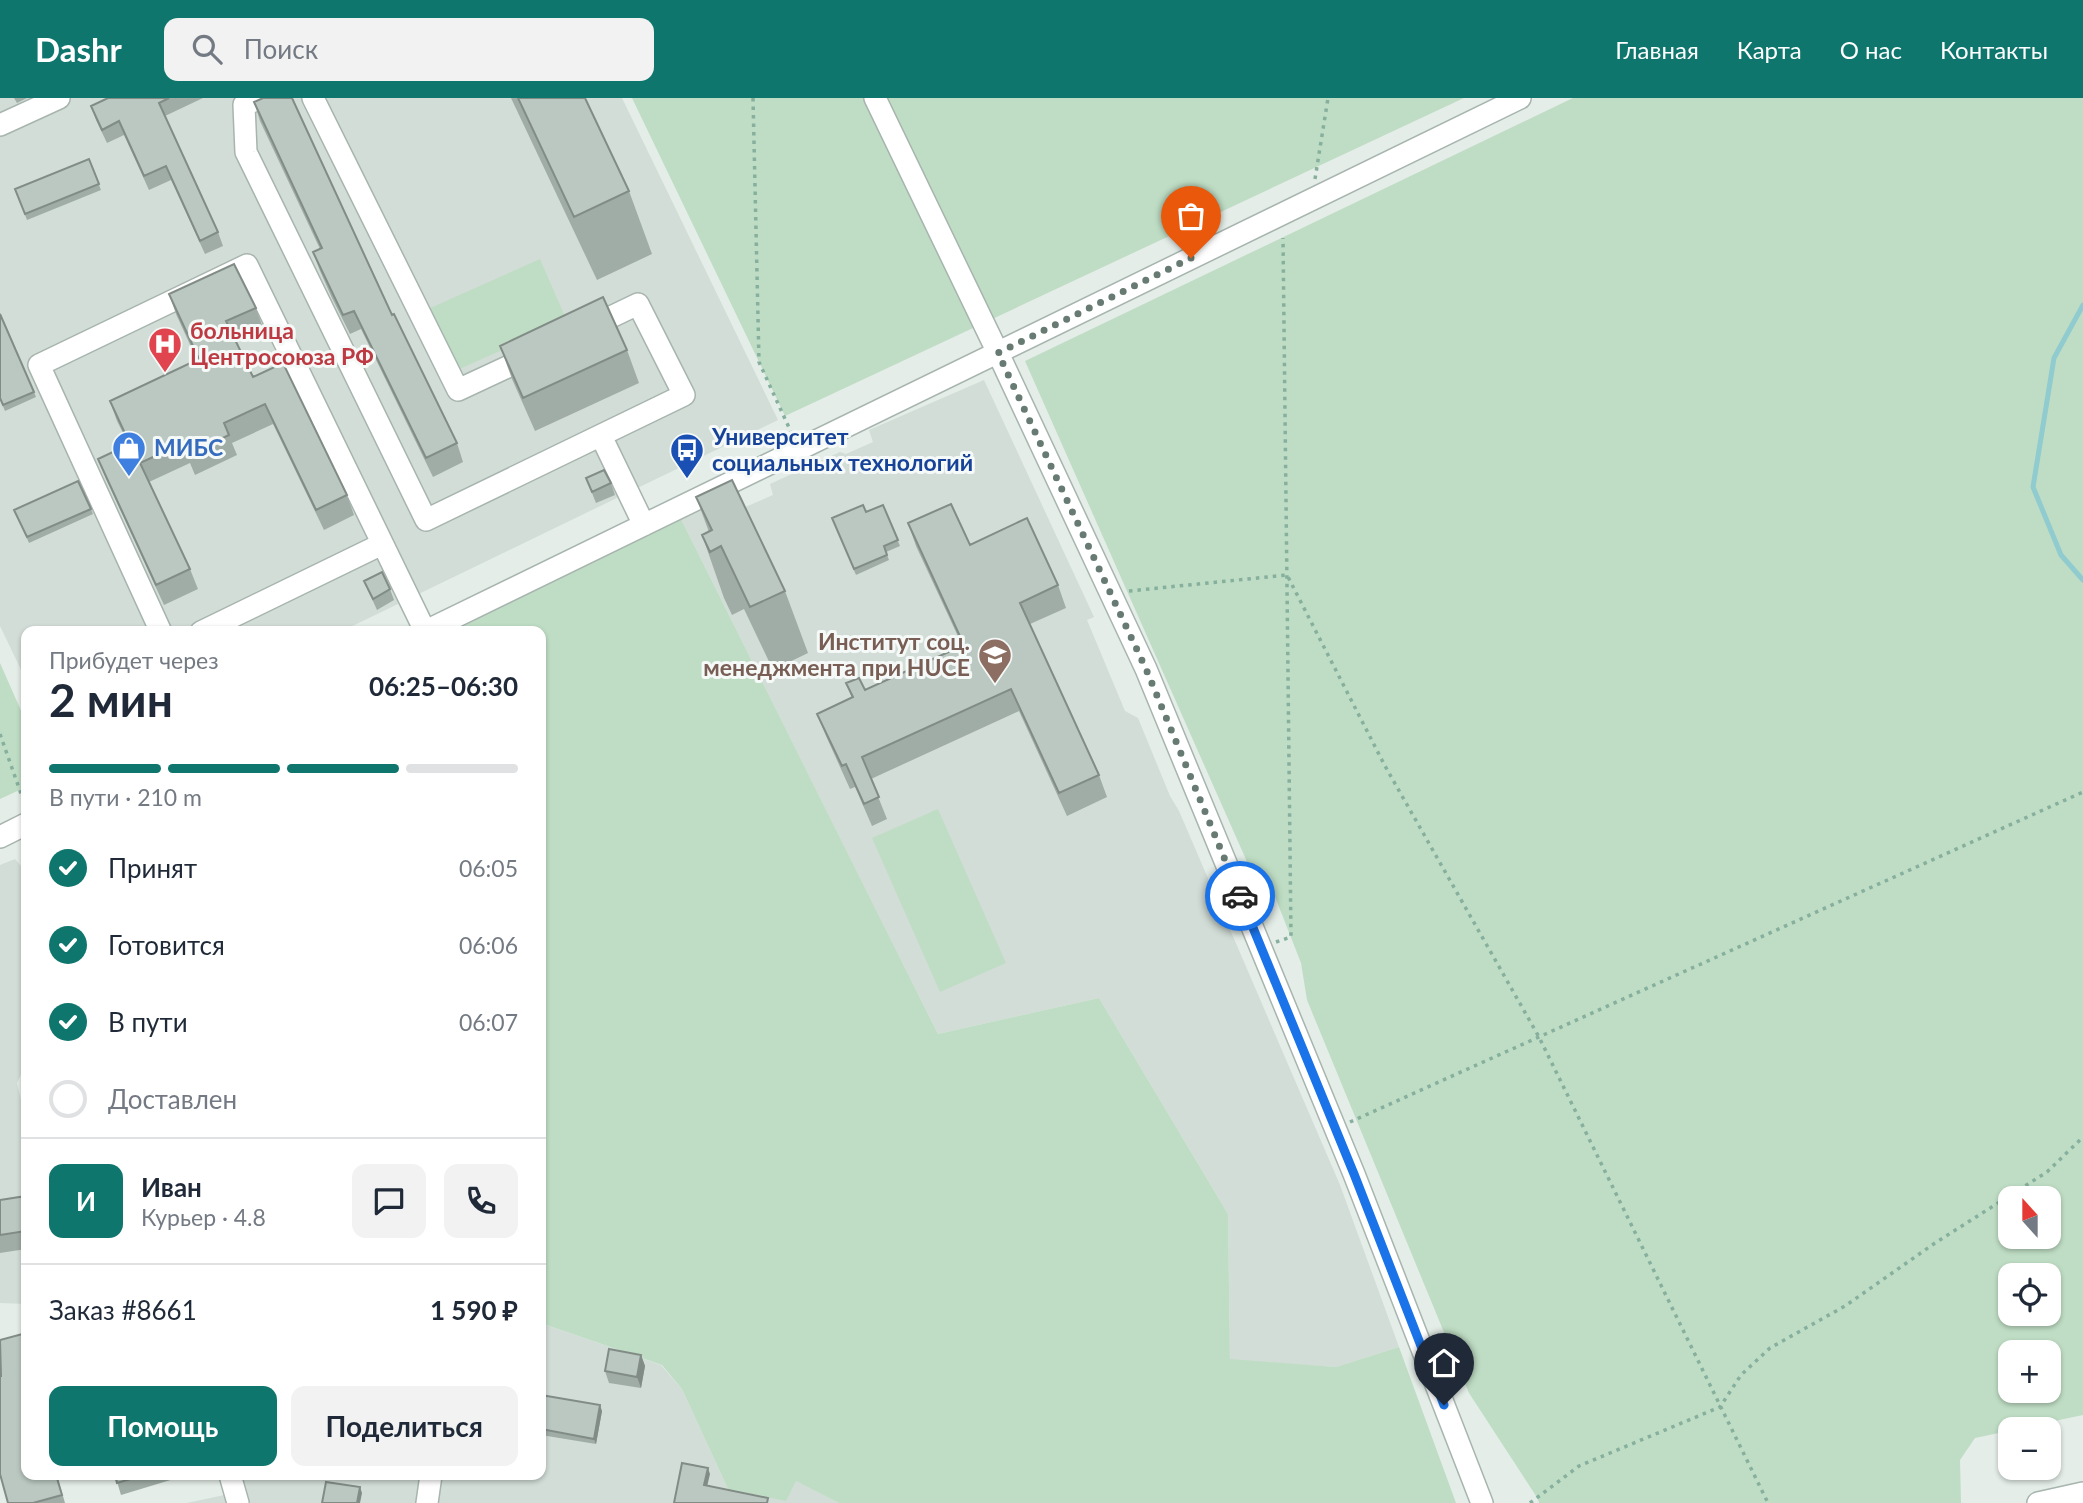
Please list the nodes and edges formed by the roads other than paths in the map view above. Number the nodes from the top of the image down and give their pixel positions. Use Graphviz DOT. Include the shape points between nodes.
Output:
graph roads {
  1 [pos="59,98"];
  2 [pos="261,98"];
  3 [pos="313,98"];
  4 [pos="875,98"];
  5 [pos="1520,98"];
  6 [pos="0,125"];
  7 [pos="998,353"];
  8 [pos="601,436"];
  9 [pos="644,525"];
  10 [pos="382,544"];
  11 [pos="158,626"];
  12 [pos="213,626"];
  13 [pos="421,626"];
  14 [pos="436,626"];
  15 [pos="21,826"];
  16 [pos="0,836"];
  17 [pos="231,1480"];
  18 [pos="430,1480"];
  19 [pos="2083,1493"];
  20 [pos="238,1503"];
  21 [pos="427,1503"];
  22 [pos="1482,1503"];
  23 [pos="2038,1503"];
  1 -- 6 [label="street"];
  2 -- 8 [label="street" via="244,105 246,152 426,520"];
  3 -- 8 [label="street" via="458,390 638,304 684,395"];
  4 -- 7 [label="street"];
  5 -- 7 [label="street"];
  7 -- 9 [label="street"];
  7 -- 22 [label="street" via="1146,669 1335,1127"];
  8 -- 9 [label="street"];
  9 -- 14 [label="street"];
  10 -- 11 [label="street" via="247,265 39,365"];
  10 -- 12 [label="street"];
  10 -- 13 [label="street"];
  15 -- 16 [label="street"];
  17 -- 20 [label="street"];
  18 -- 21 [label="street"];
  19 -- 23 [label="street"];
}
